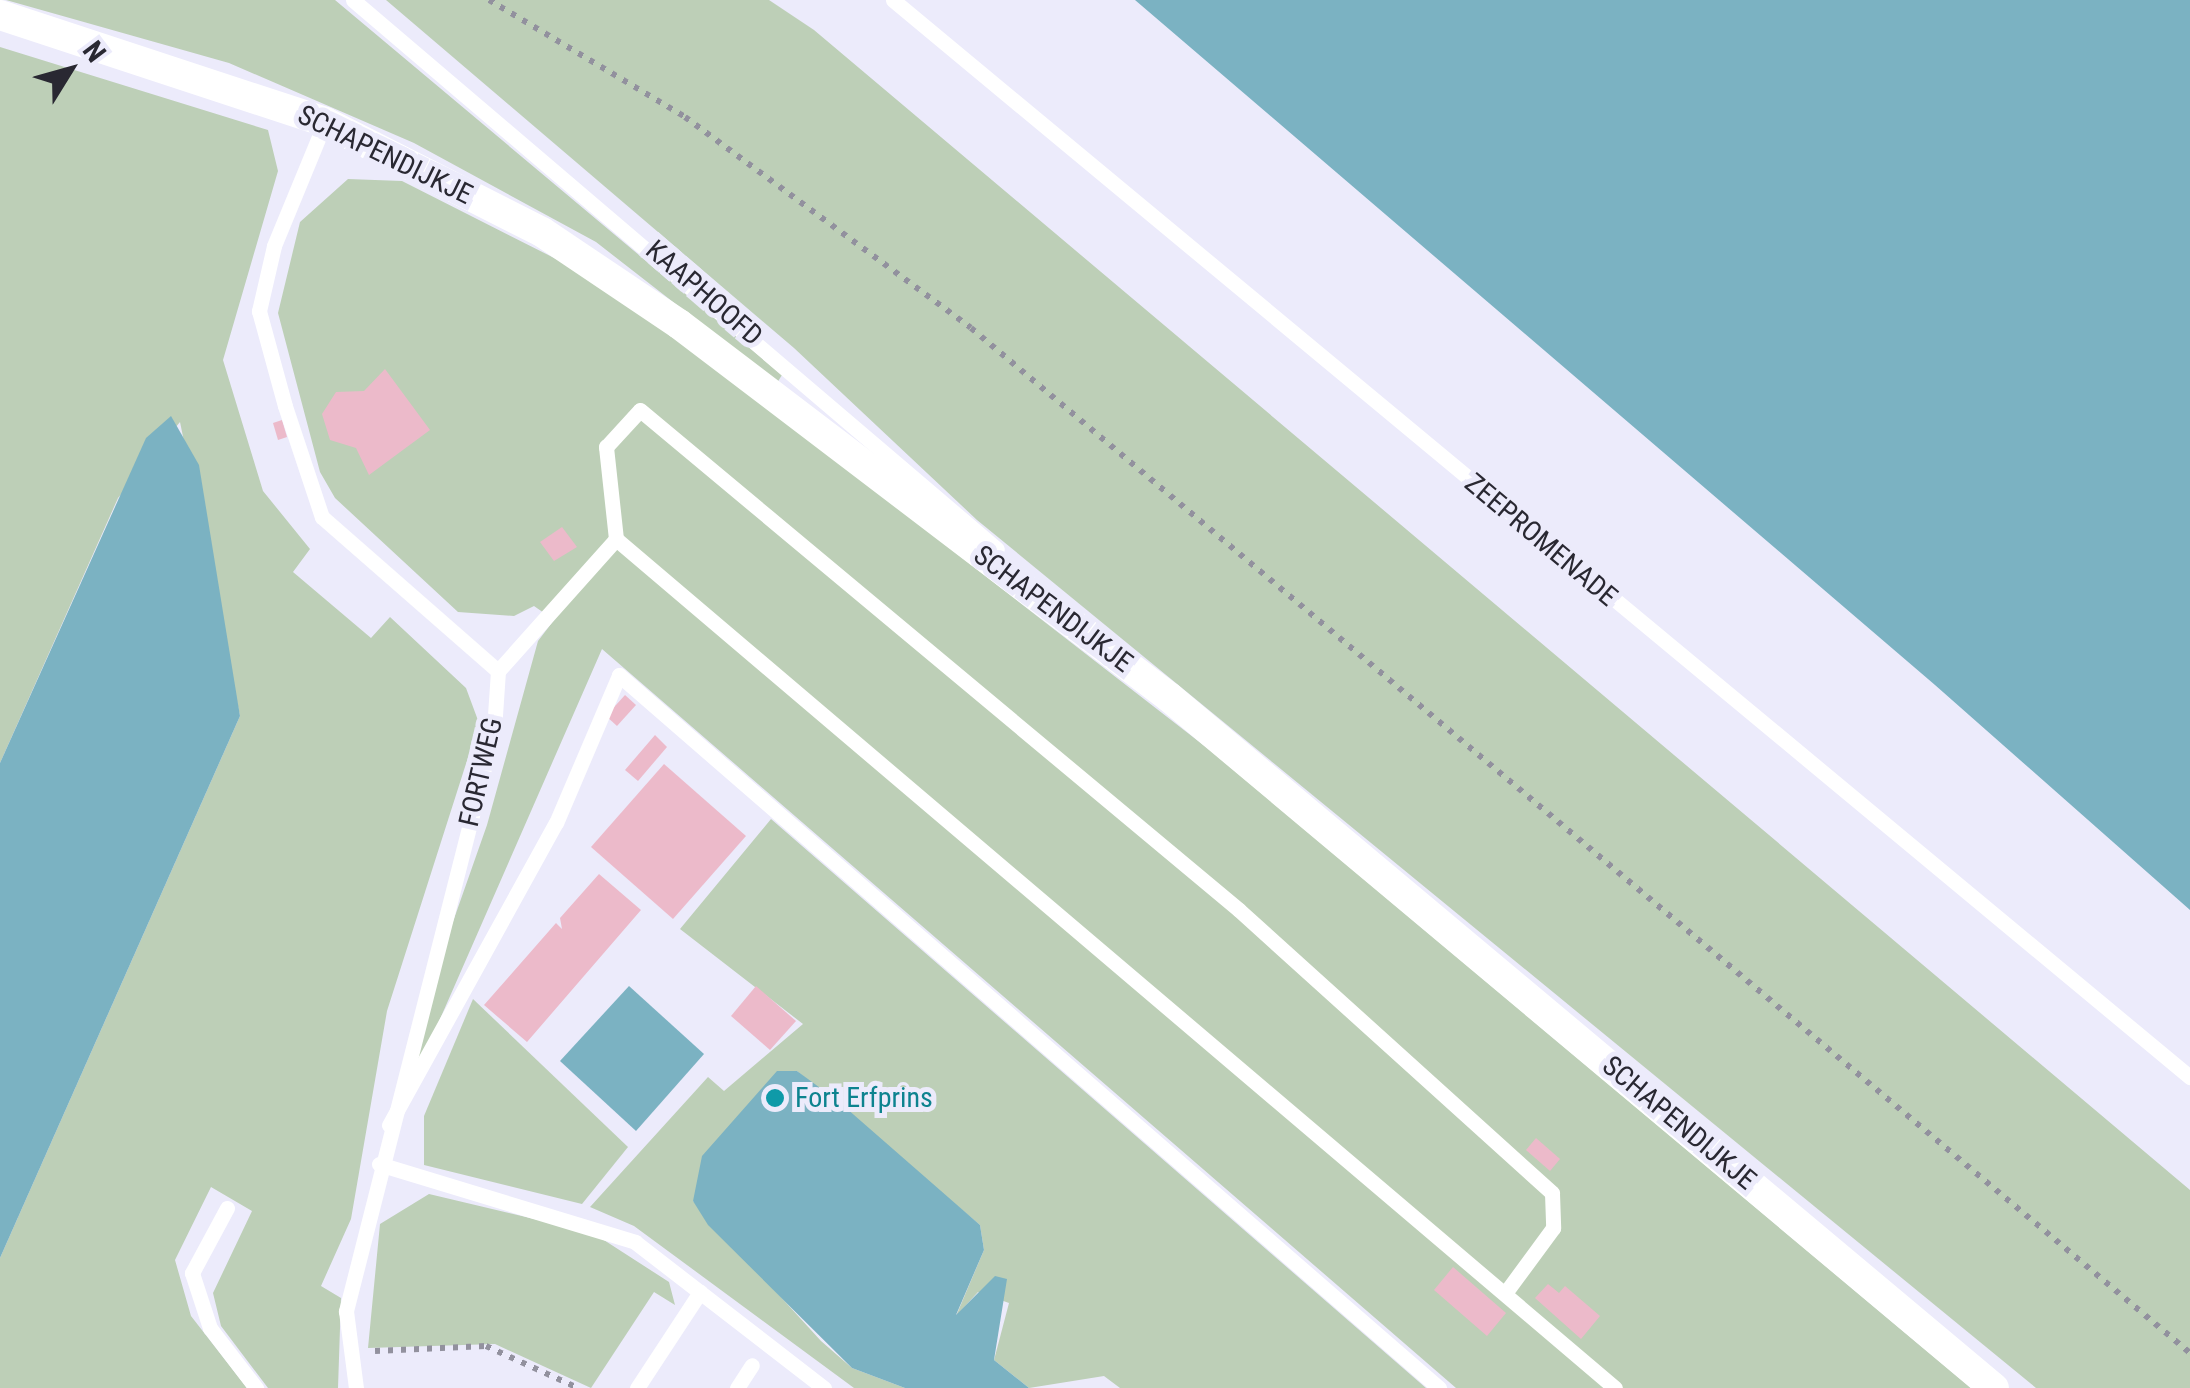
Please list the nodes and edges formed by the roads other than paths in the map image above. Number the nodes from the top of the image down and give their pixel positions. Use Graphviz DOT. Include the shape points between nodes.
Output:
graph roads {
  1 [pos="353,0"];
  2 [pos="893,0"];
  3 [pos="0,14"];
  4 [pos="325,122"];
  5 [pos="616,539"];
  6 [pos="1041,601"];
  7 [pos="498,670"];
  8 [pos="2190,1077"];
  9 [pos="389,1125"];
  10 [pos="379,1164"];
  11 [pos="227,1208"];
  12 [pos="700,1292"];
  13 [pos="1506,1292"];
  14 [pos="752,1365"];
  15 [pos="819,1387"];
  16 [pos="256,1388"];
  17 [pos="356,1388"];
  18 [pos="637,1388"];
  19 [pos="737,1388"];
  20 [pos="1439,1388"];
  21 [pos="1615,1388"];
  22 [pos="1994,1388"];
  1 -- 6 [label="lane, KAAPHOOFD" via="982,535"];
  2 -- 8 [label="lane, ZEEPROMENADE"];
  3 -- 4 [label="street, SCHAPENDIJKJE"];
  4 -- 6 [label="street, SCHAPENDIJKJE" via="542,232 679,324"];
  4 -- 7 [label="lane" via="274,246 259,311 284,406 322,517"];
  5 -- 7 [label="lane"];
  5 -- 13 [label="lane"];
  5 -- 13 [label="lane" via="606,447 640,410 1224,898 1552,1194 1553,1228"];
  6 -- 22 [label="street, SCHAPENDIJKJE" via="1193,716"];
  7 -- 9 [label="lane, FORTWEG" via="494,729"];
  9 -- 10 [label="lane, FORTWEG"];
  9 -- 20 [label="lane" via="556,822 619,675"];
  10 -- 12 [label="lane" via="588,1222 635,1242"];
  10 -- 17 [label="lane, FORTWEG" via="346,1312"];
  11 -- 16 [label="lane" via="192,1273 210,1328"];
  12 -- 15 [label="lane"];
  12 -- 18 [label="lane"];
  13 -- 21 [label="lane"];
  14 -- 19 [label="lane"];
}
